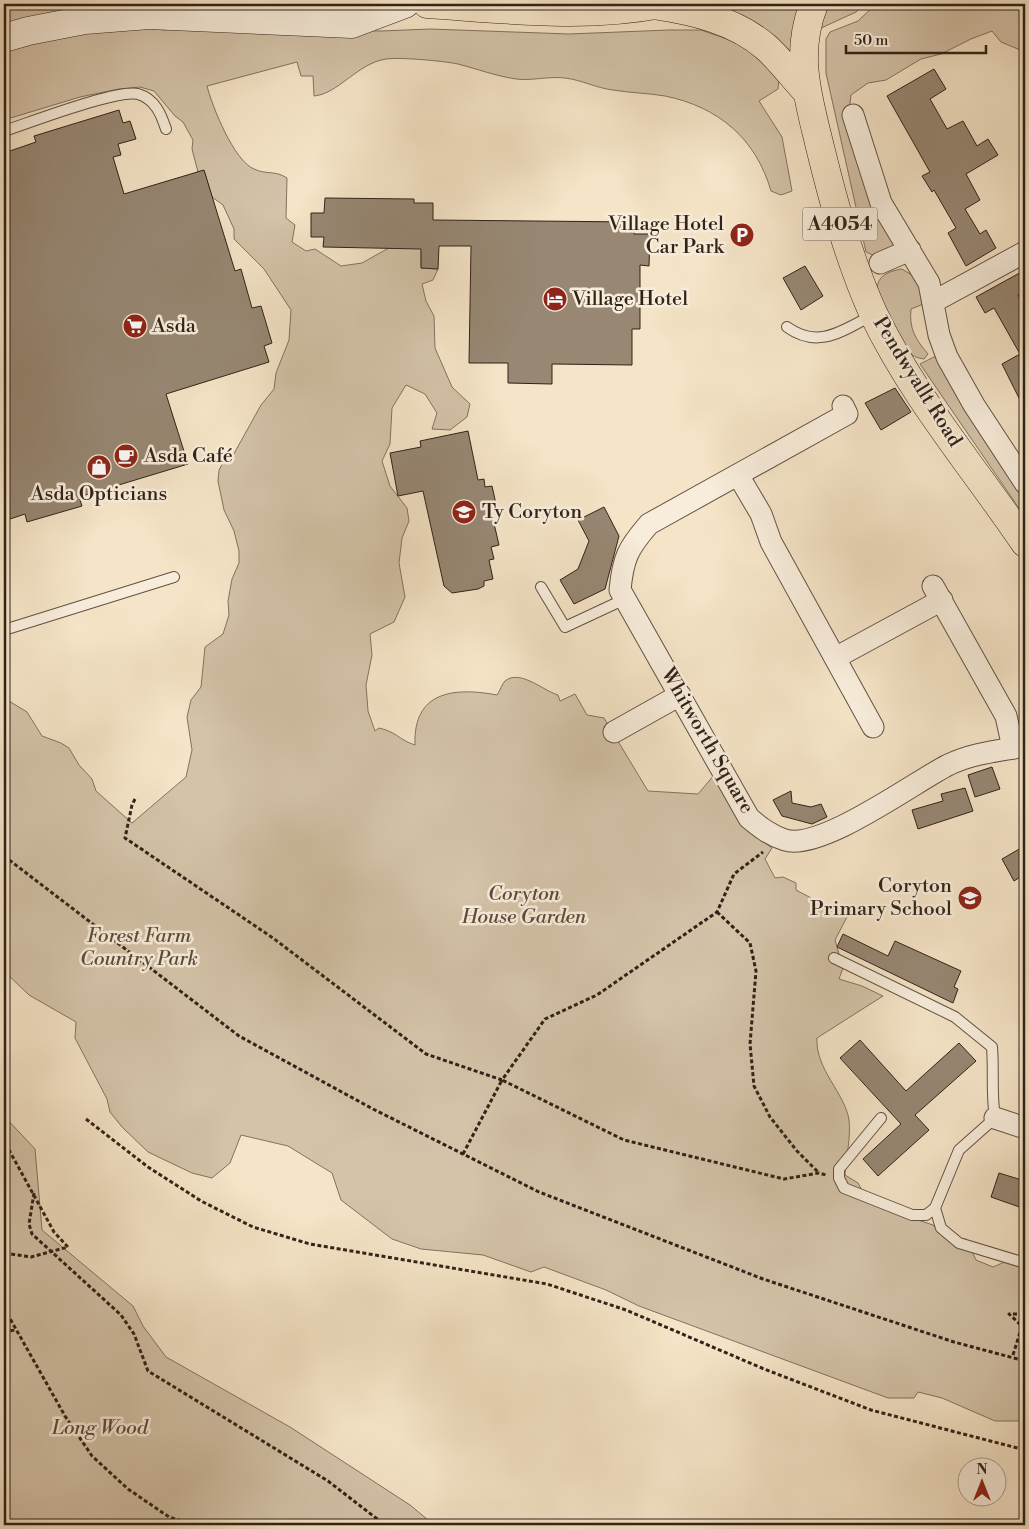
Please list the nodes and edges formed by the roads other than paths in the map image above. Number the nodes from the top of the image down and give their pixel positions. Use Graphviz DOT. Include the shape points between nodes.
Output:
graph roads {
  1 [pos="405,4"];
  2 [pos="426,4"];
  3 [pos="657,4"];
  4 [pos="814,4"];
  5 [pos="4,38"];
  6 [pos="806,91"];
  7 [pos="853,115"];
  8 [pos="166,129"];
  9 [pos="4,131"];
  10 [pos="910,250"];
  11 [pos="1025,252"];
  12 [pos="880,263"];
  13 [pos="933,302"];
  14 [pos="874,314"];
  15 [pos="787,326"];
  16 [pos="843,406"];
  17 [pos="738,474"];
  18 [pos="1025,483"];
  19 [pos="1025,542"];
  20 [pos="174,577"];
  21 [pos="541,587"];
  22 [pos="625,599"];
  23 [pos="4,630"];
  24 [pos="834,658"];
  25 [pos="680,695"];
  26 [pos="873,727"];
  27 [pos="614,732"];
  28 [pos="1019,747"];
  29 [pos="834,958"];
  30 [pos="880,1118"];
  31 [pos="995,1118"];
  32 [pos="1025,1128"];
  33 [pos="935,1208"];
  34 [pos="1025,1263"];
  1 -- 5 [label="street" via="352,24 149,15 85,20"];
  2 -- 3 [label="main road, Pendwyallt Road" via="607,11"];
  3 -- 6 [label="main road, Pendwyallt Road / A4054" via="706,15 734,27 765,47"];
  4 -- 6 [label="main road, Pendwyallt Road / A4054" via="803,40"];
  6 -- 14 [label="main road, Pendwyallt Road / A4054" via="843,235"];
  7 -- 10 [label="street" via="881,203"];
  8 -- 9 [label="lane" via="160,111 151,101 138,94 120,94"];
  10 -- 12 [label="street"];
  10 -- 13 [label="street" via="929,283"];
  11 -- 13 [label="street"];
  13 -- 18 [label="street" via="938,335 947,357"];
  14 -- 15 [label="lane" via="822,339 797,334"];
  14 -- 19 [label="main road, Pendwyallt Road / A4054" via="921,394"];
  16 -- 17 [label="street, Whitworth Square" via="847,414"];
  17 -- 22 [label="street, Whitworth Square" via="650,524 630,546 620,590"];
  17 -- 24 [label="street"];
  20 -- 23 [label="lane"];
  21 -- 22 [label="lane" via="565,627"];
  22 -- 25 [label="street, Whitworth Square"];
  24 -- 26 [label="street"];
  24 -- 28 [label="street, Whitworth Square" via="937,593 1006,716"];
  25 -- 27 [label="street"];
  25 -- 28 [label="street, Whitworth Square" via="749,818 767,832 786,840 808,840 838,829 948,765 973,754"];
  29 -- 31 [label="lane" via="955,1017 987,1041 992,1047 991,1097"];
  30 -- 33 [label="lane" via="839,1168 844,1188 912,1215 926,1215"];
  31 -- 32 [label="street"];
  31 -- 33 [label="lane" via="959,1150"];
  33 -- 34 [label="lane" via="941,1228 959,1242"];
}
